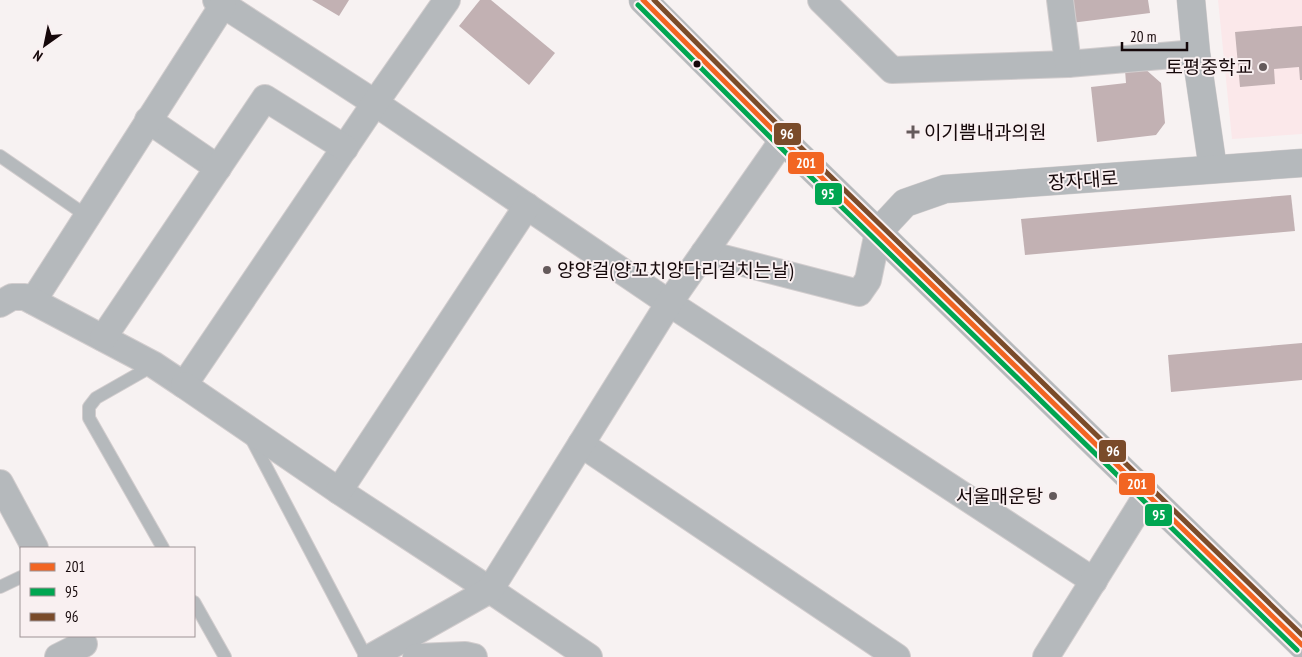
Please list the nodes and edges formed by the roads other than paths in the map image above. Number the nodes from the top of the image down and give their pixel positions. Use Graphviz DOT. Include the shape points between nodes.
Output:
graph roads {
  1 [pos="447,0"];
  2 [pos="643,0"];
  3 [pos="821,0"];
  4 [pos="1060,0"];
  5 [pos="1191,0"];
  6 [pos="219,2"];
  7 [pos="1196,53"];
  8 [pos="1068,64"];
  9 [pos="375,104"];
  10 [pos="148,120"];
  11 [pos="783,140"];
  12 [pos="345,148"];
  13 [pos="0,156"];
  14 [pos="1302,163"];
  15 [pos="218,168"];
  16 [pos="1213,170"];
  17 [pos="527,206"];
  18 [pos="87,216"];
  19 [pos="878,232"];
  20 [pos="704,253"];
  21 [pos="33,301"];
  22 [pos="669,303"];
  23 [pos="0,304"];
  24 [pos="103,338"];
  25 [pos="154,365"];
  26 [pos="184,385"];
  27 [pos="245,426"];
  28 [pos="581,444"];
  29 [pos="338,491"];
  30 [pos="3,494"];
  31 [pos="1147,495"];
  32 [pos="34,547"];
  33 [pos="162,547"];
  34 [pos="20,577"];
  35 [pos="1094,581"];
  36 [pos="0,586"];
  37 [pos="490,590"];
  38 [pos="195,604"];
  39 [pos="1302,645"];
  40 [pos="85,646"];
  41 [pos="58,657"];
  42 [pos="225,657"];
  43 [pos="366,657"];
  44 [pos="371,657"];
  45 [pos="416,657"];
  46 [pos="474,657"];
  47 [pos="589,657"];
  48 [pos="897,657"];
  49 [pos="1046,657"];
  1 -- 9 [label="street"];
  2 -- 11 [label="street"];
  3 -- 8 [label="street" via="892,70"];
  4 -- 8 [label="street"];
  5 -- 7 [label="street"];
  6 -- 9 [label="street"];
  6 -- 10 [label="street"];
  7 -- 8 [label="street"];
  7 -- 16 [label="street"];
  9 -- 12 [label="street"];
  9 -- 17 [label="street"];
  10 -- 15 [label="street"];
  10 -- 18 [label="street"];
  11 -- 19 [label="street"];
  11 -- 20 [label="street"];
  12 -- 15 [label="street" via="265,98"];
  12 -- 26 [label="street"];
  13 -- 18 [label="lane"];
  14 -- 16 [label="street, 장자대로"];
  15 -- 24 [label="street"];
  16 -- 19 [label="street, 장자대로" via="945,189 905,203"];
  17 -- 22 [label="street"];
  17 -- 29 [label="street"];
  18 -- 21 [label="street"];
  19 -- 20 [label="street" via="868,280 859,293"];
  19 -- 31 [label="street"];
  20 -- 22 [label="street"];
  21 -- 23 [label="street" via="25,296 12,297"];
  21 -- 24 [label="street"];
  22 -- 28 [label="street"];
  22 -- 35 [label="street"];
  24 -- 25 [label="street"];
  25 -- 26 [label="street"];
  25 -- 33 [label="lane" via="96,398 89,407 89,418"];
  26 -- 27 [label="street"];
  27 -- 29 [label="street"];
  27 -- 43 [label="lane"];
  28 -- 37 [label="street"];
  28 -- 48 [label="street"];
  29 -- 37 [label="street"];
  30 -- 32 [label="street"];
  31 -- 35 [label="street"];
  31 -- 39 [label="street"];
  34 -- 36 [label="lane"];
  35 -- 49 [label="street"];
  37 -- 44 [label="street"];
  37 -- 47 [label="street"];
  38 -- 42 [label="lane"];
  40 -- 41 [label="street"];
  45 -- 46 [label="street"];
}
